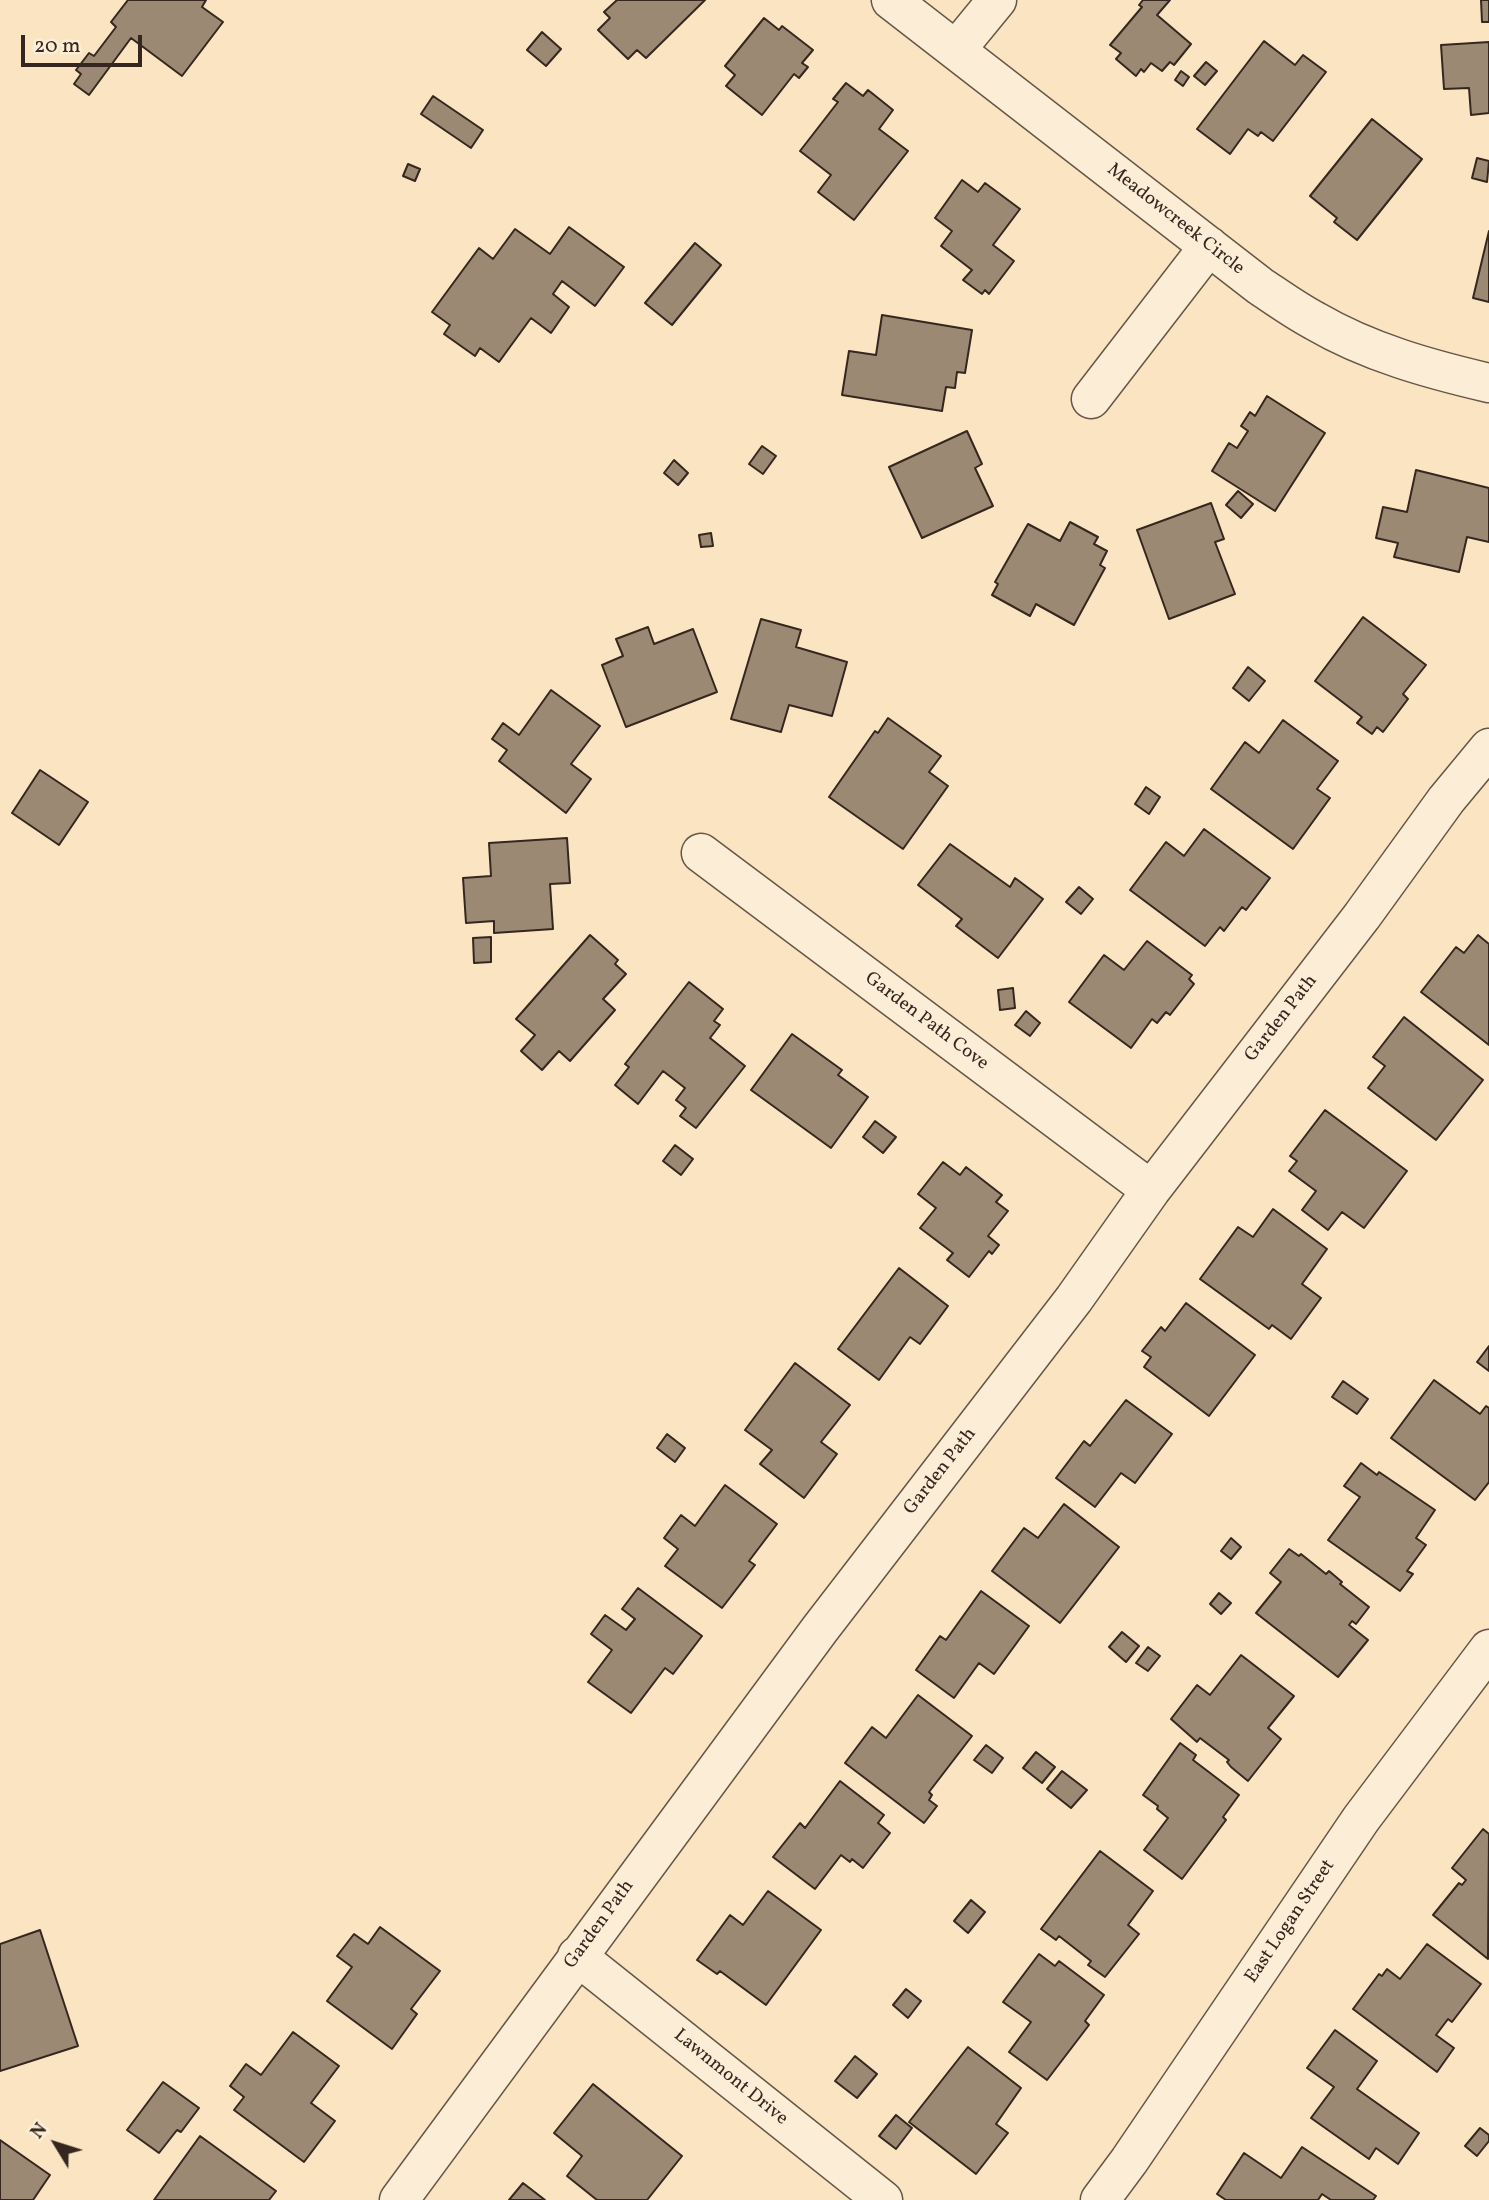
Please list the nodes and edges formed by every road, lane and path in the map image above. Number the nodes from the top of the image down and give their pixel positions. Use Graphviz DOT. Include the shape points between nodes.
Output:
graph roads {
  1 [pos="891,0"];
  2 [pos="997,0"];
  3 [pos="956,50"];
  4 [pos="1209,246"];
  5 [pos="1489,383"];
  6 [pos="1091,399"];
  7 [pos="1489,748"];
  8 [pos="701,853"];
  9 [pos="1151,1190"];
  10 [pos="1489,1649"];
  11 [pos="577,1956"];
  12 [pos="399,2200"];
  13 [pos="883,2200"];
  14 [pos="1100,2200"];
  1 -- 3 [label="street, Meadowcreek Circle"];
  2 -- 3 [label="street"];
  3 -- 4 [label="street, Meadowcreek Circle"];
  4 -- 5 [label="street, Meadowcreek Circle" via="1316,322 1377,350"];
  4 -- 6 [label="street"];
  7 -- 9 [label="street, Garden Path"];
  8 -- 9 [label="street, Garden Path Cove"];
  9 -- 11 [label="street, Garden Path" via="1074,1299"];
  10 -- 14 [label="street, East Logan Street" via="1361,1819"];
  11 -- 12 [label="street, Garden Path"];
  11 -- 13 [label="street, Lawnmont Drive"];
}
